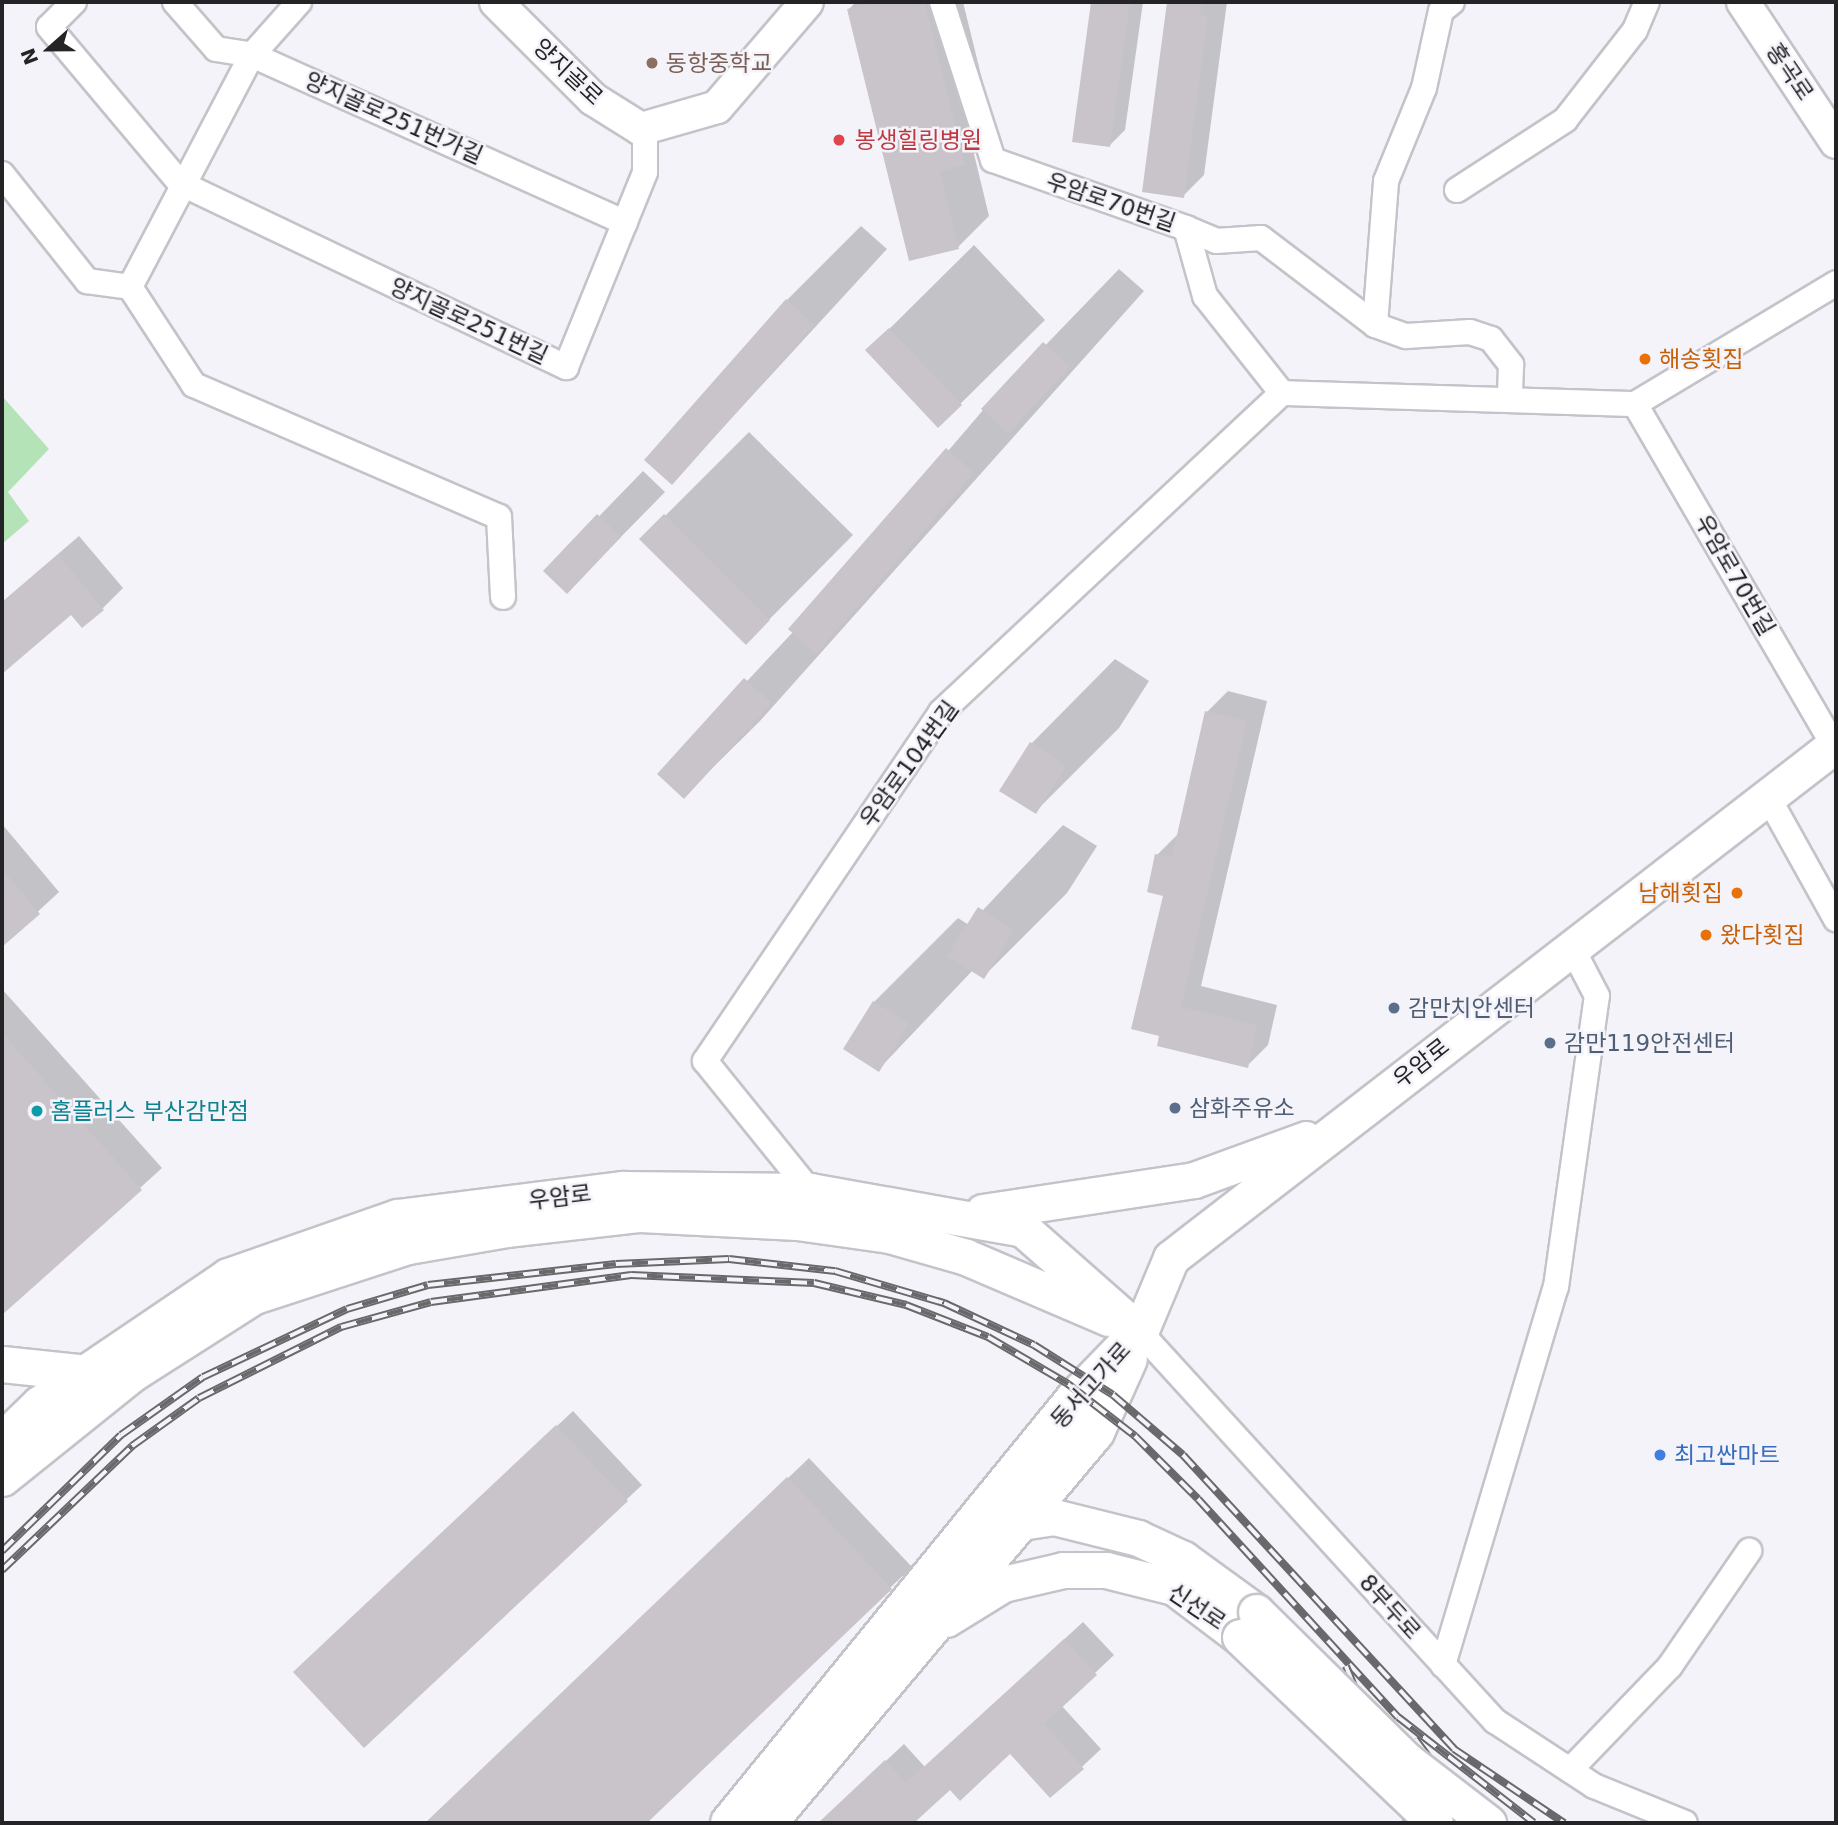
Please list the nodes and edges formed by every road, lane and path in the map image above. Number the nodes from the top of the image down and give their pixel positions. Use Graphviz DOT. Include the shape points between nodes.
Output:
graph roads {
  1 [pos="74,2"];
  2 [pos="175,2"];
  3 [pos="299,2"];
  4 [pos="496,2"];
  5 [pos="807,2"];
  6 [pos="943,2"];
  7 [pos="1452,2"];
  8 [pos="1647,2"];
  9 [pos="1743,2"];
  10 [pos="252,55"];
  11 [pos="645,128"];
  12 [pos="1836,142"];
  13 [pos="2,174"];
  14 [pos="180,184"];
  15 [pos="1457,190"];
  16 [pos="625,223"];
  17 [pos="1185,228"];
  18 [pos="1836,283"];
  19 [pos="130,287"];
  20 [pos="1375,325"];
  21 [pos="1282,393"];
  22 [pos="1510,400"];
  23 [pos="1635,404"];
  24 [pos="503,597"];
  25 [pos="1835,745"];
  26 [pos="1768,797"];
  27 [pos="1836,919"];
  28 [pos="1572,947"];
  29 [pos="1336,1129"];
  30 [pos="810,1191"];
  31 [pos="967,1214"];
  32 [pos="1140,1332"];
  33 [pos="2,1364"];
  34 [pos="88,1373"];
  35 [pos="12,1433"];
  36 [pos="2,1478"];
  37 [pos="1023,1519"];
  38 [pos="961,1537"];
  39 [pos="1749,1551"];
  40 [pos="1248,1625"];
  41 [pos="908,1650"];
  42 [pos="1443,1665"];
  43 [pos="1570,1770"];
  44 [pos="730,1823"];
  45 [pos="766,1823"];
  46 [pos="1435,1823"];
  47 [pos="1488,1823"];
  48 [pos="1685,1823"];
  1 -- 14 [label="street, 양지골로251번길" via="49,27"];
  2 -- 10 [label="street, 양지골로251번가길" via="216,49"];
  3 -- 10 [label="street"];
  4 -- 11 [label="street, 양지골로" via="593,99"];
  5 -- 11 [label="street" via="717,107"];
  6 -- 17 [label="street, 우암로70번길" via="993,160"];
  7 -- 20 [label="street" via="1441,11 1424,88 1386,181"];
  8 -- 15 [label="street" via="1635,30 1565,120"];
  9 -- 12 [label="street, 홍곡로"];
  10 -- 14 [label="street"];
  10 -- 16 [label="street, 양지골로251번가길"];
  11 -- 16 [label="street, 양지골로251번길" via="645,172"];
  13 -- 19 [label="street" via="87,281"];
  14 -- 16 [label="street, 양지골로251번길" via="566,367"];
  14 -- 19 [label="street"];
  17 -- 20 [label="street" via="1216,241 1261,238"];
  17 -- 21 [label="street, 우암로70번길" via="1205,296"];
  18 -- 23 [label="street"];
  19 -- 24 [label="street" via="194,386 499,517"];
  20 -- 22 [label="street" via="1406,336 1470,332 1490,339 1511,365"];
  21 -- 22 [label="street"];
  21 -- 30 [label="street, 우암로104번길" via="941,712 705,1061"];
  22 -- 23 [label="street"];
  23 -- 25 [label="street, 우암로70번길"];
  25 -- 26 [label="main road, 우암로"];
  26 -- 27 [label="street"];
  26 -- 28 [label="main road, 우암로"];
  28 -- 29 [label="main road, 우암로"];
  28 -- 42 [label="street" via="1597,996 1556,1287"];
  29 -- 31 [label="main road" via="1194,1180"];
  29 -- 32 [label="main road, 우암로" via="1171,1258"];
  30 -- 31 [label="main road, 우암로"];
  30 -- 34 [label="main road, 우암로" via="623,1189 397,1217 228,1276"];
  31 -- 32 [label="main road, 우암로" via="1023,1229"];
  32 -- 35 [label="main road, 우암로" via="967,1257 889,1235 797,1222 626,1215 408,1246 254,1296"];
  32 -- 37 [label="main road, 동서고가로" via="1095,1432"];
  32 -- 38 [label="main road, 동서고가로"];
  32 -- 42 [label="street, 8부두로"];
  33 -- 34 [label="main road"];
  34 -- 35 [label="main road, 우암로"];
  35 -- 36 [label="main road, 우암로"];
  37 -- 38 [label="main road, 신선로"];
  37 -- 40 [label="main road, 신선로" via="1091,1523 1183,1559"];
  37 -- 41 [label="main road, 동서고가로"];
  38 -- 44 [label="main road, 동서고가로"];
  39 -- 43 [label="street" via="1698,1630 1644,1697"];
  40 -- 41 [label="main road, 신선로" via="1174,1587 1140,1576 1062,1570 1003,1584 967,1601"];
  40 -- 46 [label="main road, 신선로, bridge"];
  40 -- 47 [label="main road, 신선로, bridge"];
  41 -- 45 [label="main road, 동서고가로"];
  42 -- 43 [label="street, 8부두로" via="1495,1721"];
  43 -- 48 [label="street, 8부두로"];
}
